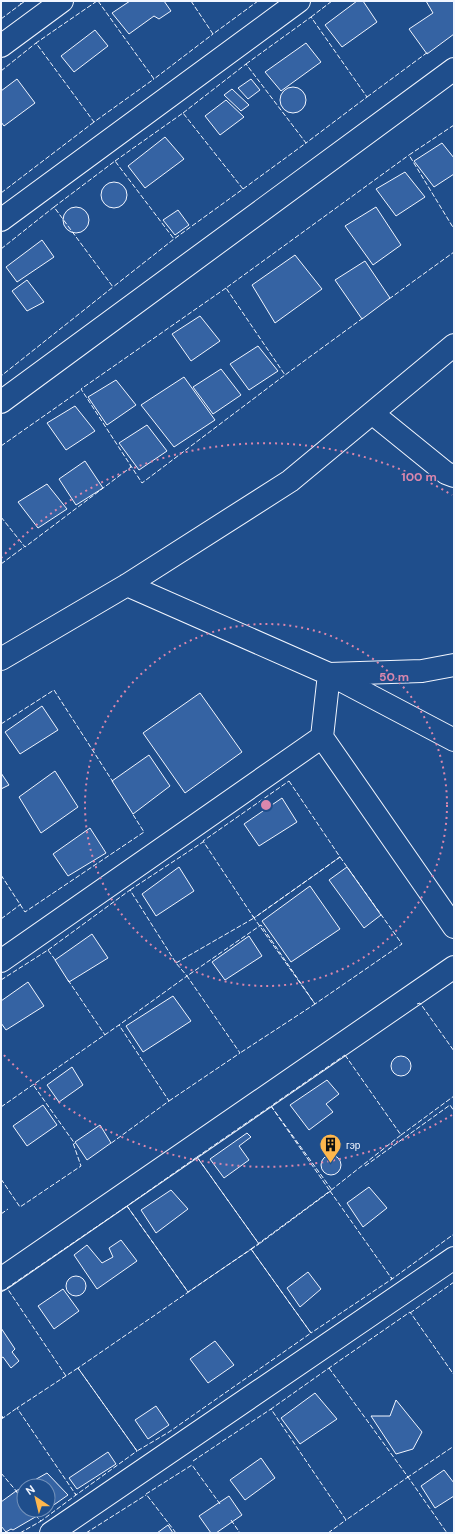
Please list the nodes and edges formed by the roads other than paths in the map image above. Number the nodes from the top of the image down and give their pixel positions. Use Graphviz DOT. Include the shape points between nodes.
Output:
graph roads {
  1 [pos="62,1"];
  2 [pos="299,1"];
  3 [pos="1,46"];
  4 [pos="454,69"];
  5 [pos="1,220"];
  6 [pos="454,345"];
  7 [pos="1,402"];
  8 [pos="372,413"];
  9 [pos="454,476"];
  10 [pos="127,585"];
  11 [pos="1,658"];
  12 [pos="454,665"];
  13 [pos="329,674"];
  14 [pos="322,737"];
  15 [pos="454,740"];
  16 [pos="454,927"];
  17 [pos="1,961"];
  18 [pos="454,967"];
  19 [pos="454,1258"];
  20 [pos="1,1279"];
  21 [pos="51,1533"];
  1 -- 3 [label="street"];
  2 -- 5 [label="street"];
  4 -- 7 [label="street"];
  6 -- 8 [label="street"];
  8 -- 9 [label="street" via="446,473"];
  8 -- 10 [label="street" via="290,482"];
  10 -- 11 [label="street"];
  10 -- 13 [label="street"];
  12 -- 13 [label="street" via="422,671"];
  13 -- 14 [label="street"];
  13 -- 15 [label="street"];
  14 -- 16 [label="street"];
  14 -- 17 [label="street"];
  18 -- 20 [label="street"];
  19 -- 21 [label="street"];
}
